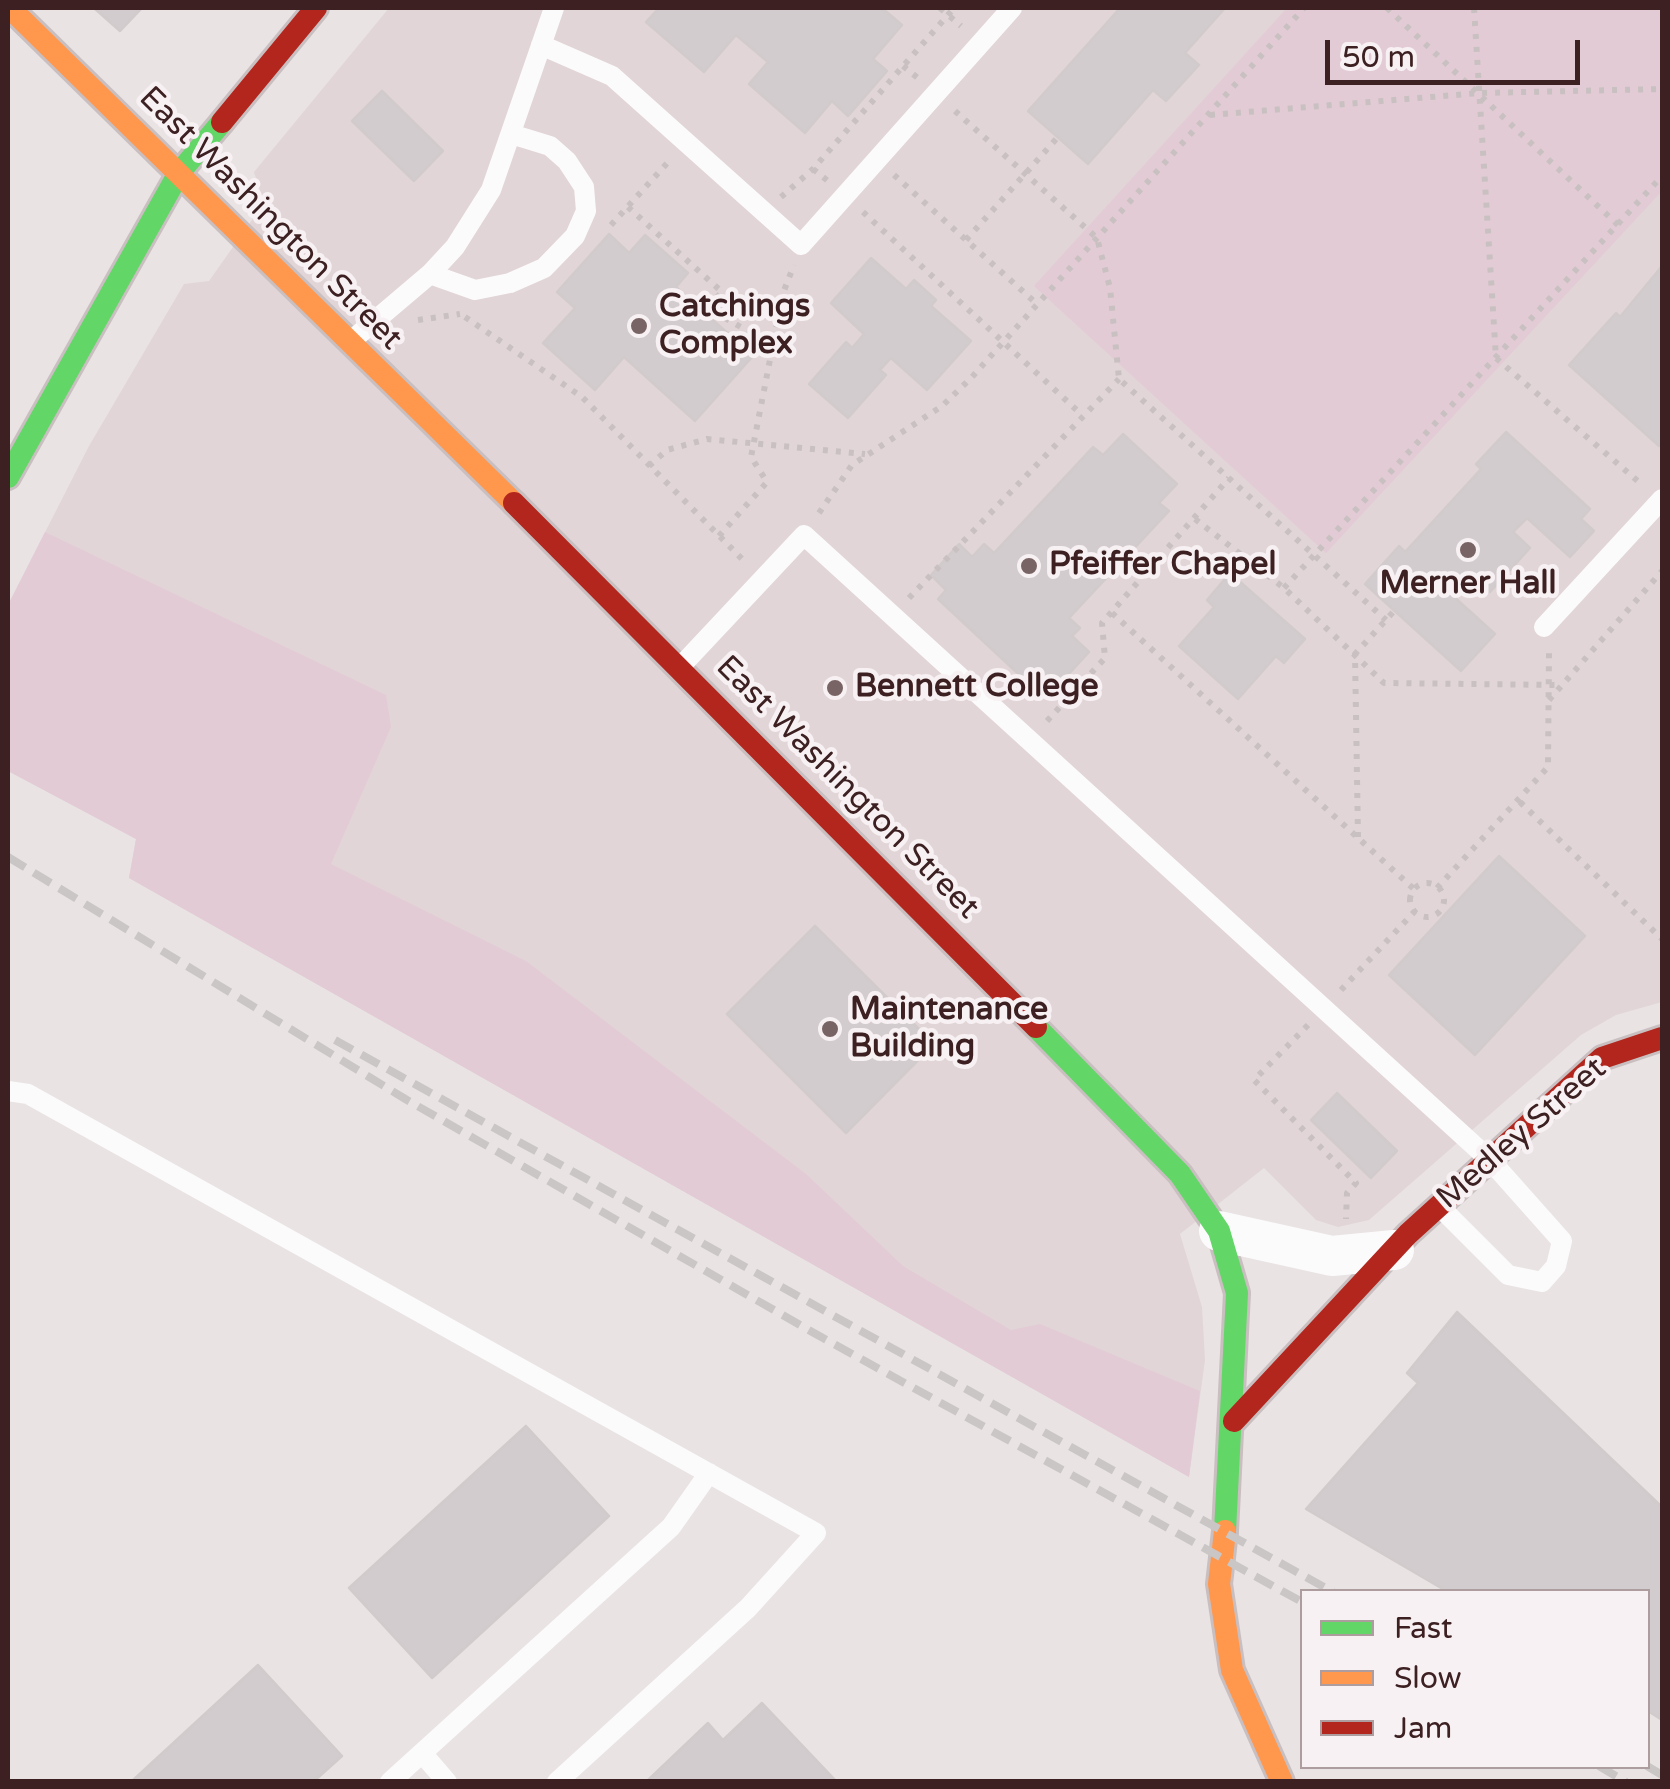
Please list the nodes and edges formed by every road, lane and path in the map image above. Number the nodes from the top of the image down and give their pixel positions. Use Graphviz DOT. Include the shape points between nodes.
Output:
graph roads {
  1 [pos="10,8"];
  2 [pos="316,8"];
  3 [pos="554,8"];
  4 [pos="954,8"];
  5 [pos="1012,8"];
  6 [pos="1304,8"];
  7 [pos="1387,8"];
  8 [pos="1474,8"];
  9 [pos="542,45"];
  10 [pos="904,66"];
  11 [pos="1662,89"];
  12 [pos="1480,93"];
  13 [pos="936,94"];
  14 [pos="1208,115"];
  15 [pos="846,131"];
  16 [pos="510,134"];
  17 [pos="1058,138"];
  18 [pos="878,161"];
  19 [pos="812,169"];
  20 [pos="180,174"];
  21 [pos="1027,174"];
  22 [pos="1662,176"];
  23 [pos="846,197"];
  24 [pos="628,207"];
  25 [pos="766,211"];
  26 [pos="1618,225"];
  27 [pos="1097,238"];
  28 [pos="966,240"];
  29 [pos="801,245"];
  30 [pos="430,274"];
  31 [pos="1038,304"];
  32 [pos="462,314"];
  33 [pos="349,343"];
  34 [pos="1004,343"];
  35 [pos="773,345"];
  36 [pos="1496,358"];
  37 [pos="1119,379"];
  38 [pos="1082,415"];
  39 [pos="753,443"];
  40 [pos="866,454"];
  41 [pos="649,466"];
  42 [pos="8,477"];
  43 [pos="1229,478"];
  44 [pos="1662,500"];
  45 [pos="1195,519"];
  46 [pos="804,535"];
  47 [pos="719,536"];
  48 [pos="1314,556"];
  49 [pos="1662,571"];
  50 [pos="763,579"];
  51 [pos="1284,588"];
  52 [pos="1394,611"];
  53 [pos="1112,613"];
  54 [pos="894,617"];
  55 [pos="1386,620"];
  56 [pos="1544,627"];
  57 [pos="1354,654"];
  58 [pos="680,666"];
  59 [pos="1548,684"];
  60 [pos="1560,685"];
  61 [pos="1548,701"];
  62 [pos="1030,741"];
  63 [pos="1520,802"];
  64 [pos="1358,838"];
  65 [pos="1437,888"];
  66 [pos="1415,890"];
  67 [pos="1416,911"];
  68 [pos="1662,939"];
  69 [pos="1323,1009"];
  70 [pos="1662,1038"];
  71 [pos="8,1091"];
  72 [pos="1490,1160"];
  73 [pos="1438,1206"];
  74 [pos="1219,1231"];
  75 [pos="1345,1234"];
  76 [pos="1394,1250"];
  77 [pos="1234,1421"];
  78 [pos="709,1473"];
  79 [pos="422,1753"];
  80 [pos="390,1782"];
  81 [pos="447,1782"];
  82 [pos="557,1782"];
  83 [pos="1282,1782"];
  1 -- 20 [label="street, East Washington Street"];
  2 -- 20 [label="street"];
  3 -- 9 [label="lane"];
  4 -- 10 [label="path"];
  5 -- 13 [label="lane"];
  6 -- 14 [label="path"];
  7 -- 12 [label="path"];
  8 -- 12 [label="path"];
  9 -- 16 [label="lane"];
  9 -- 25 [label="lane" via="612,76"];
  10 -- 13 [label="path"];
  10 -- 15 [label="path"];
  11 -- 12 [label="path"];
  12 -- 14 [label="path"];
  12 -- 26 [label="path"];
  12 -- 36 [label="path"];
  13 -- 18 [label="lane"];
  13 -- 21 [label="path"];
  14 -- 27 [label="path"];
  15 -- 18 [label="path"];
  15 -- 19 [label="path"];
  16 -- 30 [label="lane" via="491,190"];
  16 -- 30 [label="lane" via="550,146 584,187 586,211 575,236 544,268 510,283 475,290"];
  17 -- 21 [label="path"];
  18 -- 23 [label="lane"];
  18 -- 28 [label="path"];
  19 -- 23 [label="path"];
  19 -- 25 [label="path"];
  20 -- 33 [label="street, East Washington Street"];
  20 -- 42 [label="street"];
  21 -- 27 [label="path"];
  21 -- 28 [label="path"];
  22 -- 26 [label="path"];
  23 -- 29 [label="lane"];
  23 -- 34 [label="path"];
  24 -- 35 [label="path" via="722,292 707,308"];
  25 -- 29 [label="lane"];
  26 -- 36 [label="path"];
  27 -- 31 [label="path"];
  27 -- 37 [label="path" via="1110,288"];
  28 -- 31 [label="path"];
  29 -- 35 [label="path"];
  30 -- 33 [label="lane"];
  31 -- 34 [label="path"];
  32 -- 41 [label="path" via="582,397"];
  33 -- 58 [label="street, East Washington Street"];
  34 -- 38 [label="path"];
  34 -- 40 [label="path" via="942,406"];
  35 -- 39 [label="path"];
  36 -- 44 [label="path"];
  36 -- 48 [label="path"];
  37 -- 38 [label="path"];
  37 -- 43 [label="path"];
  38 -- 54 [label="path"];
  39 -- 40 [label="path"];
  39 -- 41 [label="path" via="707,438 667,450"];
  39 -- 47 [label="path" via="752,465 767,482"];
  40 -- 46 [label="path"];
  41 -- 47 [label="path"];
  43 -- 45 [label="path"];
  43 -- 48 [label="path"];
  44 -- 56 [label="lane"];
  45 -- 51 [label="path"];
  45 -- 53 [label="path"];
  46 -- 50 [label="lane"];
  46 -- 54 [label="lane"];
  47 -- 50 [label="path"];
  48 -- 51 [label="path"];
  48 -- 55 [label="path"];
  49 -- 60 [label="path"];
  50 -- 58 [label="lane"];
  51 -- 57 [label="path"];
  52 -- 55 [label="path"];
  53 -- 62 [label="path" via="1102,623 1105,658"];
  53 -- 64 [label="path"];
  54 -- 62 [label="lane"];
  55 -- 57 [label="path"];
  56 -- 59 [label="path"];
  57 -- 59 [label="path" via="1384,683"];
  57 -- 64 [label="path"];
  58 -- 74 [label="street, East Washington Street" via="1180,1174"];
  59 -- 60 [label="path"];
  59 -- 61 [label="path"];
  60 -- 61 [label="path"];
  61 -- 63 [label="path" via="1548,766"];
  62 -- 69 [label="lane"];
  63 -- 65 [label="path"];
  63 -- 68 [label="path"];
  64 -- 66 [label="path"];
  65 -- 66 [label="path" via="1421,884"];
  65 -- 67 [label="path" via="1447,898 1432,917"];
  66 -- 67 [label="path"];
  67 -- 69 [label="path"];
  69 -- 72 [label="lane"];
  69 -- 75 [label="path" via="1254,1080 1356,1183 1347,1193"];
  70 -- 72 [label="street, Medley Street" via="1602,1058"];
  71 -- 78 [label="lane" via="28,1094"];
  72 -- 73 [label="street, Medley Street"];
  72 -- 73 [label="lane" via="1562,1241 1556,1266 1542,1282 1508,1275"];
  73 -- 76 [label="street, Medley Street"];
  74 -- 76 [label="street" via="1332,1256"];
  74 -- 77 [label="street, East Washington Street" via="1238,1293"];
  76 -- 77 [label="street, Medley Street"];
  77 -- 83 [label="street, East Washington Street" via="1220,1584 1232,1670"];
  78 -- 79 [label="lane" via="671,1527"];
  78 -- 82 [label="lane" via="816,1532 748,1608"];
  79 -- 80 [label="lane"];
  79 -- 81 [label="lane"];
}
